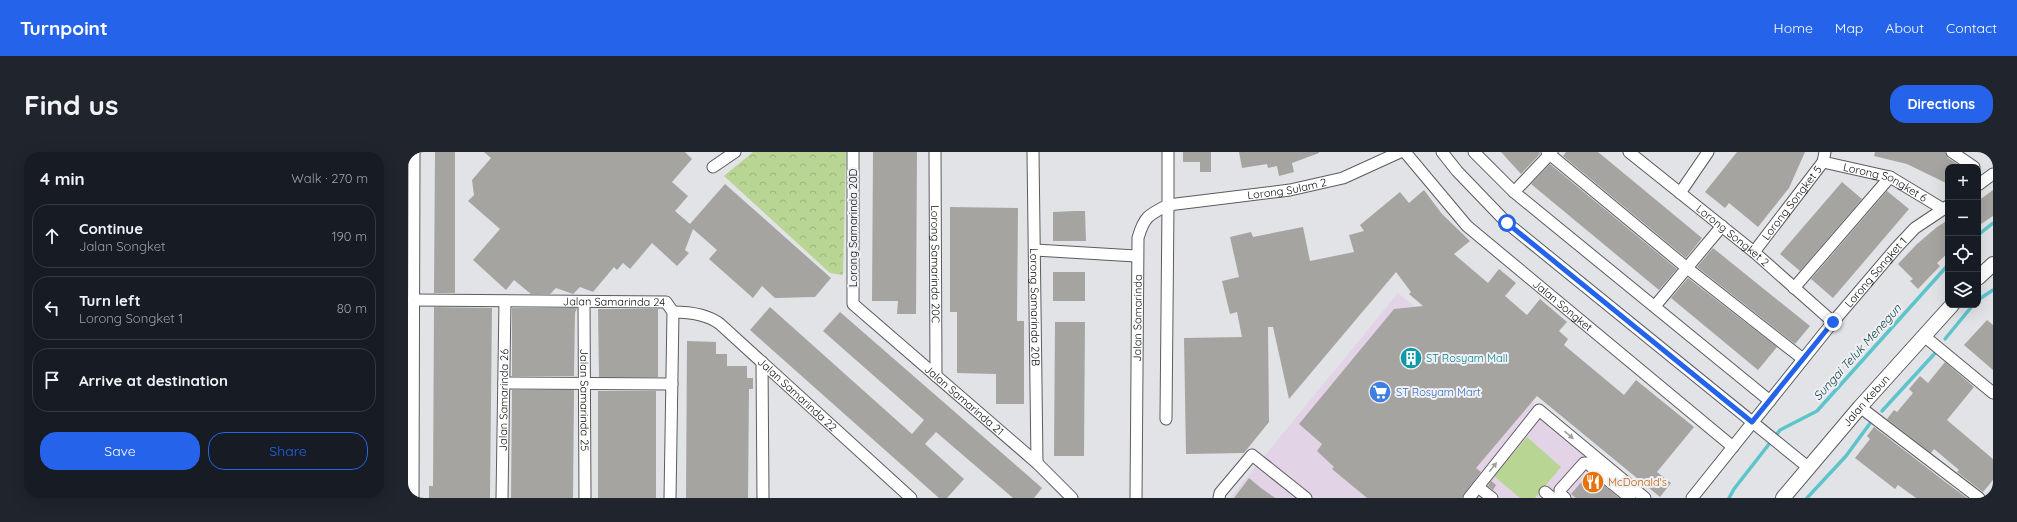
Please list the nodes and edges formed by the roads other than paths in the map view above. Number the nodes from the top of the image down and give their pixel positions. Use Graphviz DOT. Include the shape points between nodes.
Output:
graph roads {
  1 [pos="414,152"];
  2 [pos="735,152"];
  3 [pos="853,152"];
  4 [pos="935,152"];
  5 [pos="1034,152"];
  6 [pos="1168,152"];
  7 [pos="1400,152"];
  8 [pos="1405,152"];
  9 [pos="1442,152"];
  10 [pos="1474,152"];
  11 [pos="1629,152"];
  12 [pos="1708,152"];
  13 [pos="1952,152"];
  14 [pos="1549,153"];
  15 [pos="1824,157"];
  16 [pos="1970,164"];
  17 [pos="713,167"];
  18 [pos="1981,171"];
  19 [pos="1991,175"];
  20 [pos="1890,177"];
  21 [pos="1981,182"];
  22 [pos="1514,192"];
  23 [pos="1680,193"];
  24 [pos="1168,205"];
  25 [pos="1945,207"];
  26 [pos="1945,209"];
  27 [pos="1722,226"];
  28 [pos="410,240"];
  29 [pos="1035,250"];
  30 [pos="1754,252"];
  31 [pos="1136,256"];
  32 [pos="1993,264"];
  33 [pos="1687,268"];
  34 [pos="1981,275"];
  35 [pos="1794,288"];
  36 [pos="413,300"];
  37 [pos="505,302"];
  38 [pos="584,302"];
  39 [pos="853,304"];
  40 [pos="1655,306"];
  41 [pos="1949,308"];
  42 [pos="673,312"];
  43 [pos="1833,322"];
  44 [pos="1924,336"];
  45 [pos="1803,359"];
  46 [pos="762,362"];
  47 [pos="936,376"];
  48 [pos="410,383"];
  49 [pos="504,383"];
  50 [pos="584,383"];
  51 [pos="672,384"];
  52 [pos="1993,393"];
  53 [pos="1770,401"];
  54 [pos="1860,407"];
  55 [pos="1166,419"];
  56 [pos="1752,422"];
  57 [pos="1733,447"];
  58 [pos="1037,463"];
  59 [pos="1809,468"];
  60 [pos="410,479"];
  61 [pos="1478,487"];
  62 [pos="1785,497"];
  63 [pos="413,498"];
  64 [pos="502,498"];
  65 [pos="585,498"];
  66 [pos="670,498"];
  67 [pos="763,498"];
  68 [pos="911,498"];
  69 [pos="1072,498"];
  70 [pos="1136,498"];
  71 [pos="1220,498"];
  72 [pos="1306,498"];
  73 [pos="1469,498"];
  74 [pos="1492,498"];
  75 [pos="1565,498"];
  76 [pos="1630,498"];
  77 [pos="1645,498"];
  78 [pos="1692,498"];
  79 [pos="1979,498"];
  1 -- 28 [label="street"];
  2 -- 17 [label="street"];
  3 -- 39 [label="street, Lorong Samarinda 20D"];
  4 -- 47 [label="street, Lorong Samarinda 20C"];
  5 -- 29 [label="street, Lorong Samarinda 20B"];
  6 -- 24 [label="street"];
  7 -- 24 [label="street, Lorong Sulam 2" via="1343,178 1290,190"];
  8 -- 57 [label="street, Jalan Songket" via="1467,226"];
  9 -- 56 [label="street" via="1507,223"];
  10 -- 22 [label="street"];
  11 -- 23 [label="street, Lorong Songket 2"];
  12 -- 23 [label="street"];
  13 -- 16 [label="street"];
  14 -- 22 [label="street"];
  14 -- 33 [label="street"];
  15 -- 20 [label="street, Lorong Songket 6"];
  15 -- 30 [label="street, Lorong Songket 5"];
  18 -- 19 [label="street"];
  19 -- 21 [label="street"];
  20 -- 25 [label="street, Lorong Songket 6"];
  20 -- 35 [label="street"];
  22 -- 40 [label="street"];
  23 -- 27 [label="street, Lorong Songket 2"];
  24 -- 31 [label="street, Jalan Samarinda" via="1143,222"];
  24 -- 55 [label="street"];
  26 -- 43 [label="street, Lorong Songket 1" via="1915,228"];
  27 -- 30 [label="street, Lorong Songket 2"];
  27 -- 33 [label="street"];
  28 -- 36 [label="street"];
  29 -- 31 [label="street"];
  29 -- 58 [label="street, Lorong Samarinda 20B"];
  30 -- 35 [label="street, Lorong Songket 2"];
  31 -- 70 [label="street, Jalan Samarinda"];
  32 -- 34 [label="main road"];
  33 -- 40 [label="street"];
  33 -- 45 [label="street"];
  35 -- 43 [label="street, Lorong Songket 2"];
  36 -- 37 [label="street, Jalan Samarinda 24"];
  36 -- 48 [label="street"];
  37 -- 38 [label="street, Jalan Samarinda 24"];
  37 -- 49 [label="street, Jalan Samarinda 26"];
  38 -- 42 [label="street, Jalan Samarinda 24" via="666,302"];
  38 -- 50 [label="street, Jalan Samarinda 25"];
  39 -- 47 [label="street, Jalan Samarinda 21"];
  40 -- 53 [label="street"];
  41 -- 44 [label="main road, Jalan Kebun"];
  42 -- 46 [label="street, Jalan Samarinda 22" via="691,313 716,320"];
  42 -- 51 [label="street, Jalan Samarinda 24"];
  43 -- 45 [label="street, Lorong Songket 1"];
  44 -- 52 [label="street"];
  44 -- 54 [label="main road, Jalan Kebun"];
  45 -- 53 [label="street, Lorong Songket 1"];
  46 -- 67 [label="street"];
  46 -- 68 [label="street, Jalan Samarinda 22"];
  47 -- 58 [label="street, Jalan Samarinda 21"];
  48 -- 60 [label="street"];
  49 -- 50 [label="street"];
  49 -- 64 [label="street, Jalan Samarinda 26"];
  50 -- 51 [label="street"];
  50 -- 65 [label="street, Jalan Samarinda 25"];
  51 -- 66 [label="street, Jalan Samarinda 24"];
  53 -- 56 [label="street, Lorong Songket 1"];
  54 -- 59 [label="main road, Jalan Kebun"];
  54 -- 79 [label="street"];
  56 -- 57 [label="street, Lorong Songket 1"];
  56 -- 59 [label="street"];
  57 -- 78 [label="street, Lorong Songket 1"];
  58 -- 69 [label="street, Jalan Samarinda 21"];
  59 -- 62 [label="main road, Jalan Kebun"];
  60 -- 63 [label="street"];
  61 -- 73 [label="street"];
  61 -- 74 [label="street"];
  61 -- 77 [label="street, one-way" via="1539,410"];
  71 -- 72 [label="street" via="1220,493 1252,455"];
  75 -- 76 [label="street" via="1560,494 1560,490 1584,463"];
}
